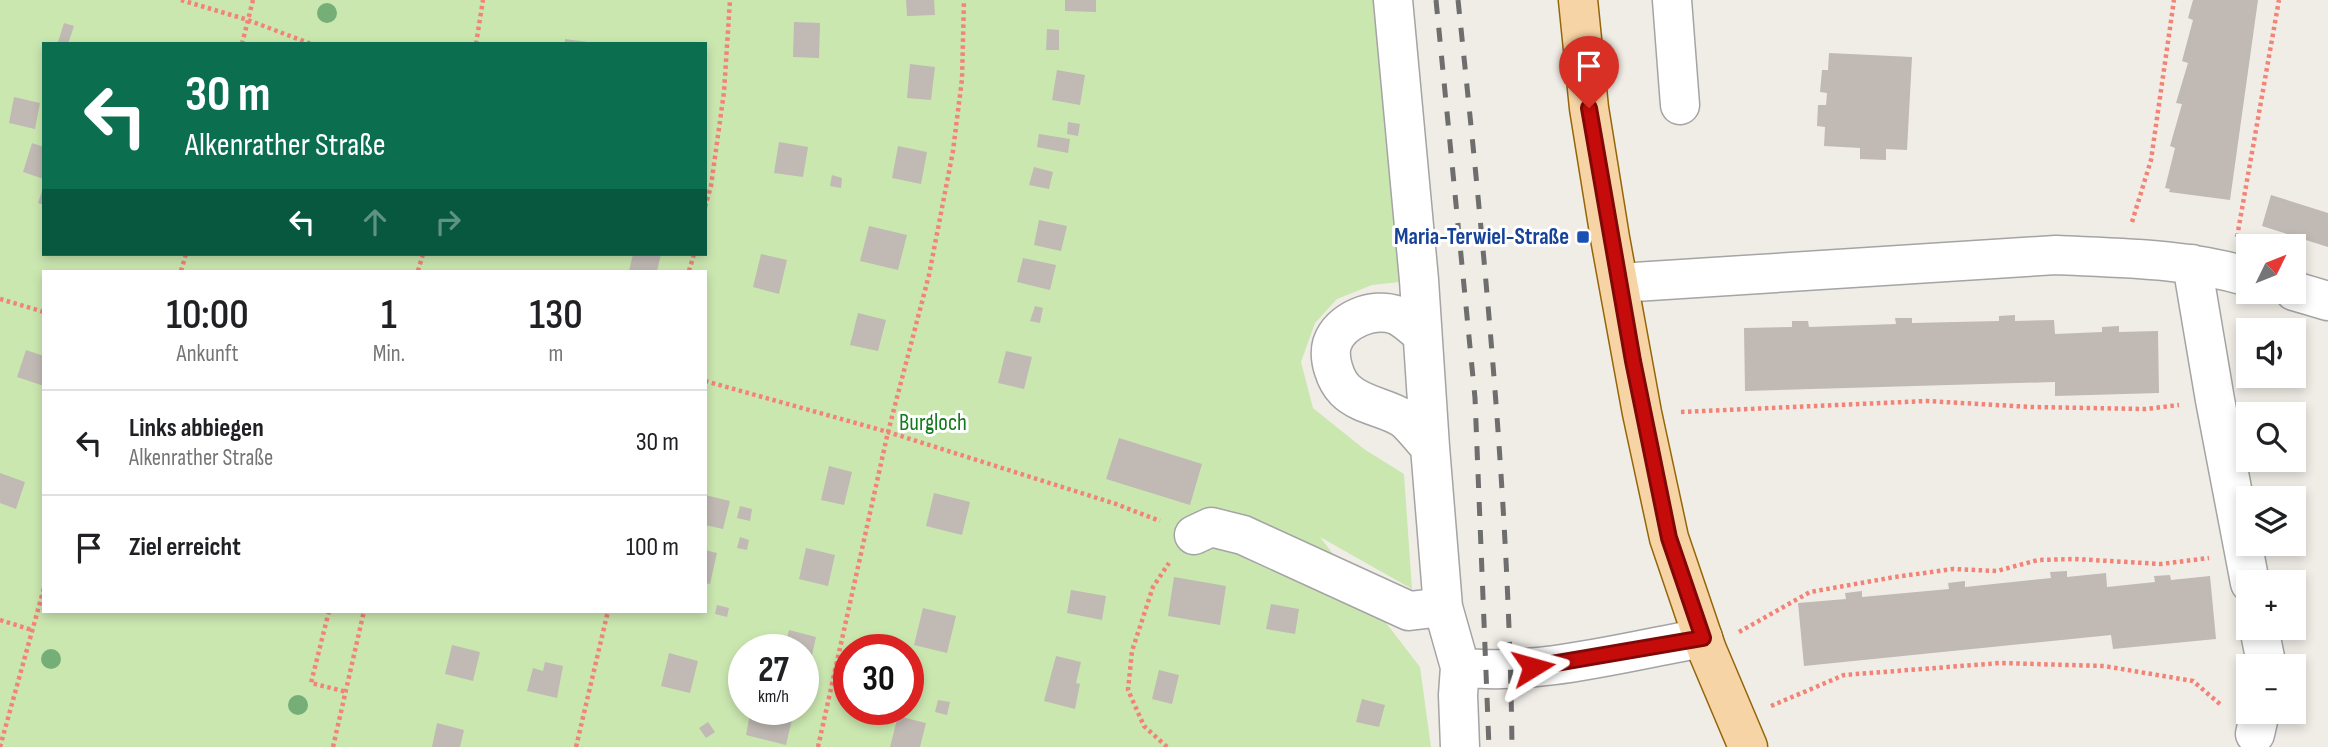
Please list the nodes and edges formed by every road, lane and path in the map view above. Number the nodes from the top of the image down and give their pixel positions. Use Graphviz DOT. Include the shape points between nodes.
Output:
graph roads {
  1 [pos="181,0"];
  2 [pos="253,0"];
  3 [pos="483,0"];
  4 [pos="730,0"];
  5 [pos="964,0"];
  6 [pos="1393,0"];
  7 [pos="1578,0"];
  8 [pos="1672,0"];
  9 [pos="2174,0"];
  10 [pos="2279,0"];
  11 [pos="248,20"];
  12 [pos="242,42"];
  13 [pos="306,42"];
  14 [pos="476,42"];
  15 [pos="1680,105"];
  16 [pos="707,199"];
  17 [pos="2246,234"];
  18 [pos="2125,258"];
  19 [pos="2192,264"];
  20 [pos="2236,273"];
  21 [pos="1619,283"];
  22 [pos="2306,295"];
  23 [pos="0,299"];
  24 [pos="2328,301"];
  25 [pos="42,311"];
  26 [pos="1422,334"];
  27 [pos="707,382"];
  28 [pos="2215,400"];
  29 [pos="1642,413"];
  30 [pos="888,432"];
  31 [pos="1430,447"];
  32 [pos="1194,535"];
  33 [pos="2247,568"];
  34 [pos="42,594"];
  35 [pos="1443,607"];
  36 [pos="328,613"];
  37 [pos="364,613"];
  38 [pos="608,613"];
  39 [pos="0,620"];
  40 [pos="32,630"];
  41 [pos="1705,644"];
  42 [pos="1460,667"];
  43 [pos="347,692"];
  44 [pos="2236,709"];
  45 [pos="1742,734"];
  46 [pos="0,747"];
  47 [pos="333,747"];
  48 [pos="576,747"];
  49 [pos="818,747"];
  50 [pos="1167,747"];
  51 [pos="1460,747"];
  1 -- 11 [label="path"];
  2 -- 11 [label="path"];
  3 -- 14 [label="path"];
  4 -- 16 [label="path" via="724,92"];
  5 -- 30 [label="path" via="962,79 953,151 929,275"];
  6 -- 26 [label="street"];
  7 -- 21 [label="main road" via="1589,108"];
  8 -- 15 [label="street"];
  9 -- 18 [label="path" via="2151,160"];
  10 -- 17 [label="path"];
  11 -- 12 [label="path"];
  11 -- 13 [label="path"];
  18 -- 19 [label="street"];
  18 -- 21 [label="street" via="2056,255"];
  19 -- 20 [label="street"];
  19 -- 28 [label="street"];
  21 -- 29 [label="main road"];
  22 -- 24 [label="street"];
  23 -- 25 [label="path"];
  26 -- 31 [label="street"];
  26 -- 31 [label="street" via="1397,316 1379,312 1360,316 1332,345 1332,368 1345,390 1404,419"];
  27 -- 30 [label="path"];
  28 -- 29 [label="path" via="2146,409 1927,401"];
  28 -- 33 [label="street"];
  29 -- 41 [label="main road" via="1669,538"];
  30 -- 32 [label="path" via="1116,504"];
  30 -- 49 [label="path"];
  31 -- 35 [label="street"];
  32 -- 35 [label="street" via="1211,527 1243,535 1409,611"];
  32 -- 50 [label="path" via="1153,587 1132,651 1128,690 1144,726"];
  33 -- 41 [label="path" via="2075,559 2038,560 1997,571 1953,569 1895,577 1810,592"];
  34 -- 40 [label="path"];
  35 -- 42 [label="street"];
  36 -- 43 [label="path" via="310,683"];
  37 -- 43 [label="path"];
  38 -- 48 [label="path"];
  39 -- 40 [label="path"];
  40 -- 46 [label="path"];
  41 -- 42 [label="street" via="1555,665 1487,671"];
  41 -- 45 [label="main road"];
  42 -- 51 [label="street"];
  43 -- 47 [label="path"];
  44 -- 45 [label="path" via="2193,681 2104,666 2013,663 1844,674"];
}
